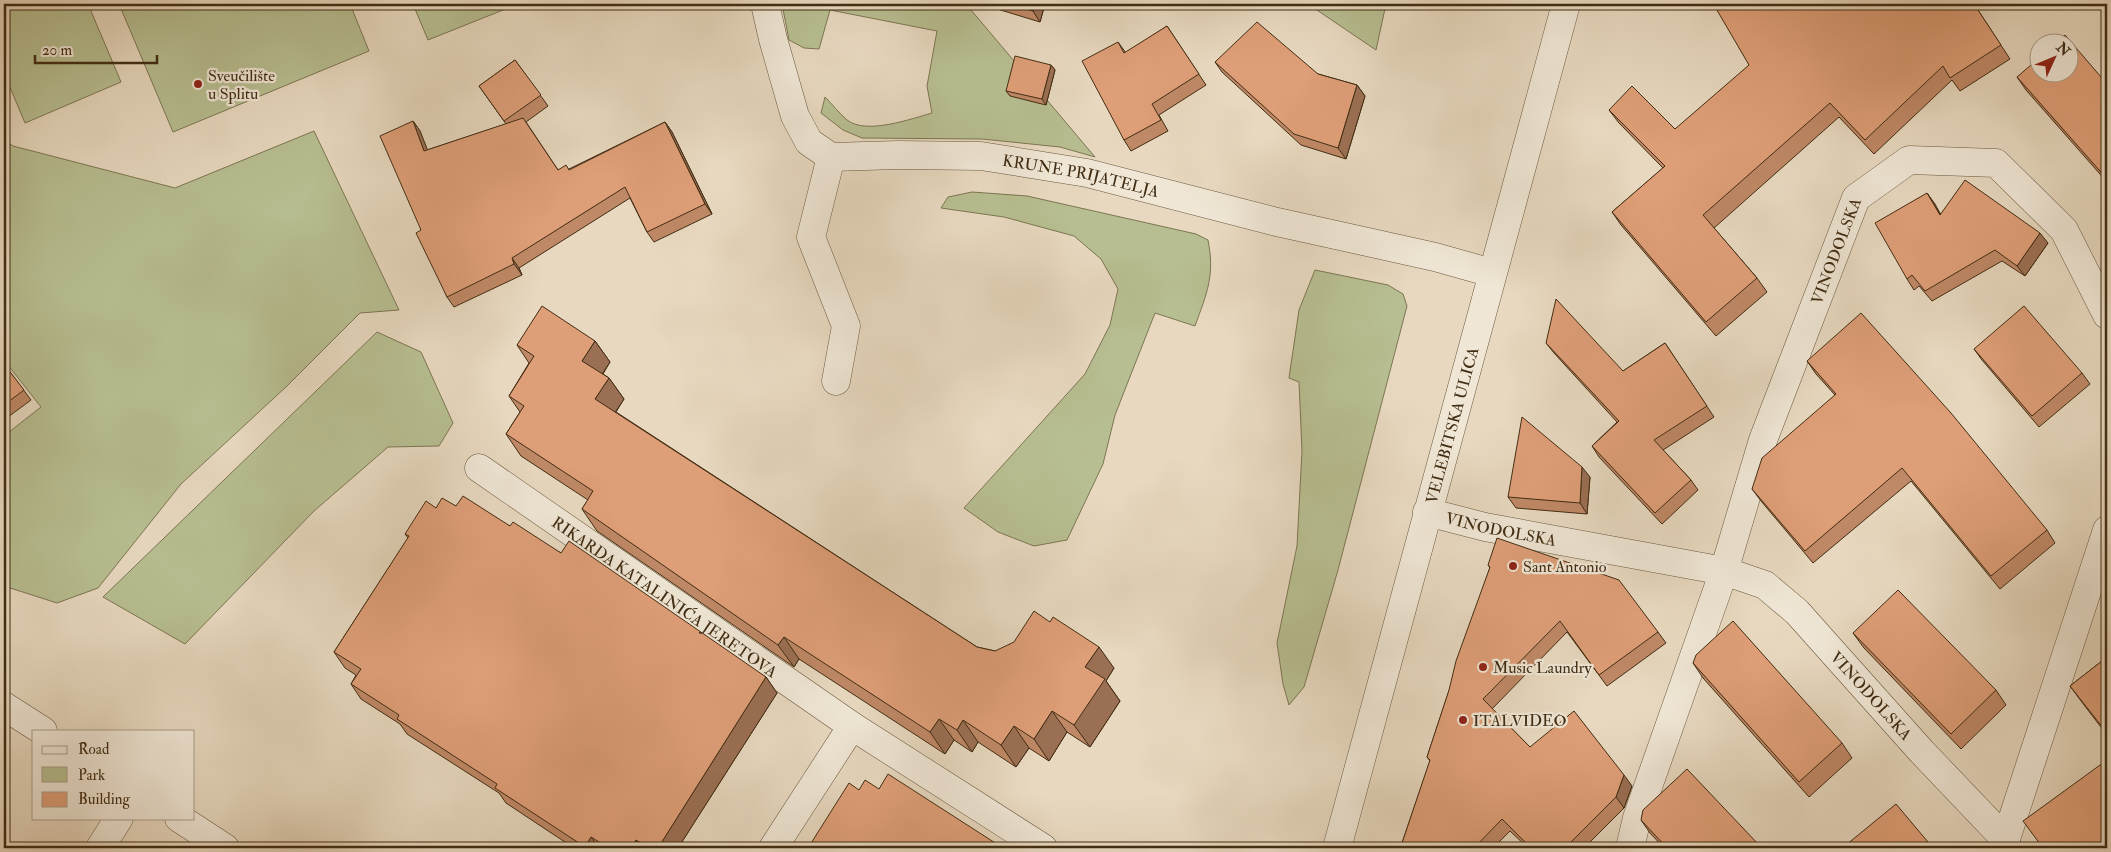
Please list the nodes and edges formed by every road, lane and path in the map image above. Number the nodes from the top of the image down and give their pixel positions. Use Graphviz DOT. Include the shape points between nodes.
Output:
graph roads {
  1 [pos="765,4"];
  2 [pos="1566,4"];
  3 [pos="831,157"];
  4 [pos="1492,273"];
  5 [pos="2107,315"];
  6 [pos="836,381"];
  7 [pos="479,468"];
  8 [pos="1427,512"];
  9 [pos="2107,530"];
  10 [pos="1724,571"];
  11 [pos="4,706"];
  12 [pos="852,726"];
  13 [pos="41,730"];
  14 [pos="118,820"];
  15 [pos="182,820"];
  16 [pos="2005,844"];
  17 [pos="100,848"];
  18 [pos="225,848"];
  19 [pos="773,848"];
  20 [pos="1043,848"];
  21 [pos="1337,848"];
  22 [pos="1630,848"];
  1 -- 3 [label="street" via="795,116 809,142"];
  2 -- 4 [label="street, VELEBITSKA ULICA"];
  3 -- 4 [label="street, KRUNE PRIJATELJA" via="981,156 1087,173"];
  3 -- 6 [label="street" via="811,237 846,326"];
  4 -- 8 [label="street, VELEBITSKA ULICA"];
  5 -- 10 [label="street, VINODOLSKA" via="2064,230 1996,163 1909,160 1856,198 1763,440"];
  7 -- 12 [label="street, RIKARDA KATALINIĆA JERETOVA"];
  8 -- 10 [label="street, VINODOLSKA" via="1485,527"];
  8 -- 21 [label="street, VELEBITSKA ULICA"];
  9 -- 16 [label="street, VINODOLSKA"];
  10 -- 16 [label="street, VINODOLSKA" via="1765,585 1797,612"];
  10 -- 22 [label="street, VINODOLSKA" via="1637,818"];
  11 -- 13 [label="street"];
  12 -- 19 [label="street"];
  12 -- 20 [label="street, RIKARDA KATALINIĆA JERETOVA"];
  14 -- 17 [label="street"];
  15 -- 18 [label="street"];
}
